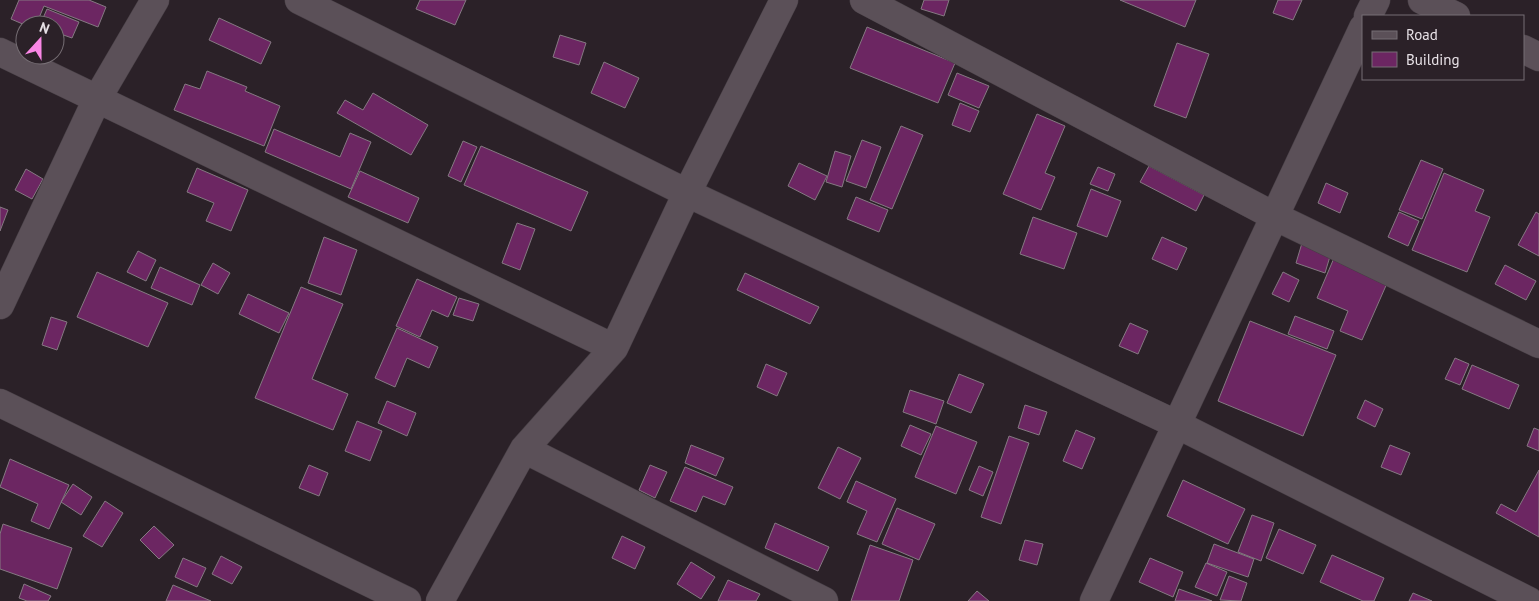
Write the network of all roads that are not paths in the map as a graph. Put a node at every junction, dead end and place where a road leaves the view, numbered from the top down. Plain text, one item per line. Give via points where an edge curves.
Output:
1 (155, 0) edge
2 (299, 0) edge
3 (784, 0) edge
4 (864, 0) edge
5 (1376, 0) edge
6 (1422, 0) edge
7 (1368, 15) edge
8 (1454, 15) edge
9 (1362, 30) edge
10 (1524, 49) edge
11 (0, 52) edge
12 (1539, 56) edge
13 (97, 99) junction
14 (687, 193) junction
15 (1274, 216) junction
16 (0, 305) edge
17 (1539, 344) edge
18 (614, 348) junction
19 (0, 403) edge
20 (1176, 424) junction
21 (524, 449) junction
22 (407, 601) edge
23 (440, 601) edge
24 (824, 601) edge
25 (1094, 601) edge
26 (1529, 601) edge

1 - 13 street
2 - 14 street
3 - 14 street
4 - 15 street
5 - 7 street
6 - 8 street
9 - 15 street
10 - 12 street
11 - 13 street
13 - 16 street
13 - 18 street
14 - 18 street
14 - 20 street
15 - 17 street
15 - 20 street
18 - 21 street
19 - 22 street
20 - 25 street
20 - 26 street
21 - 23 street
21 - 24 street

